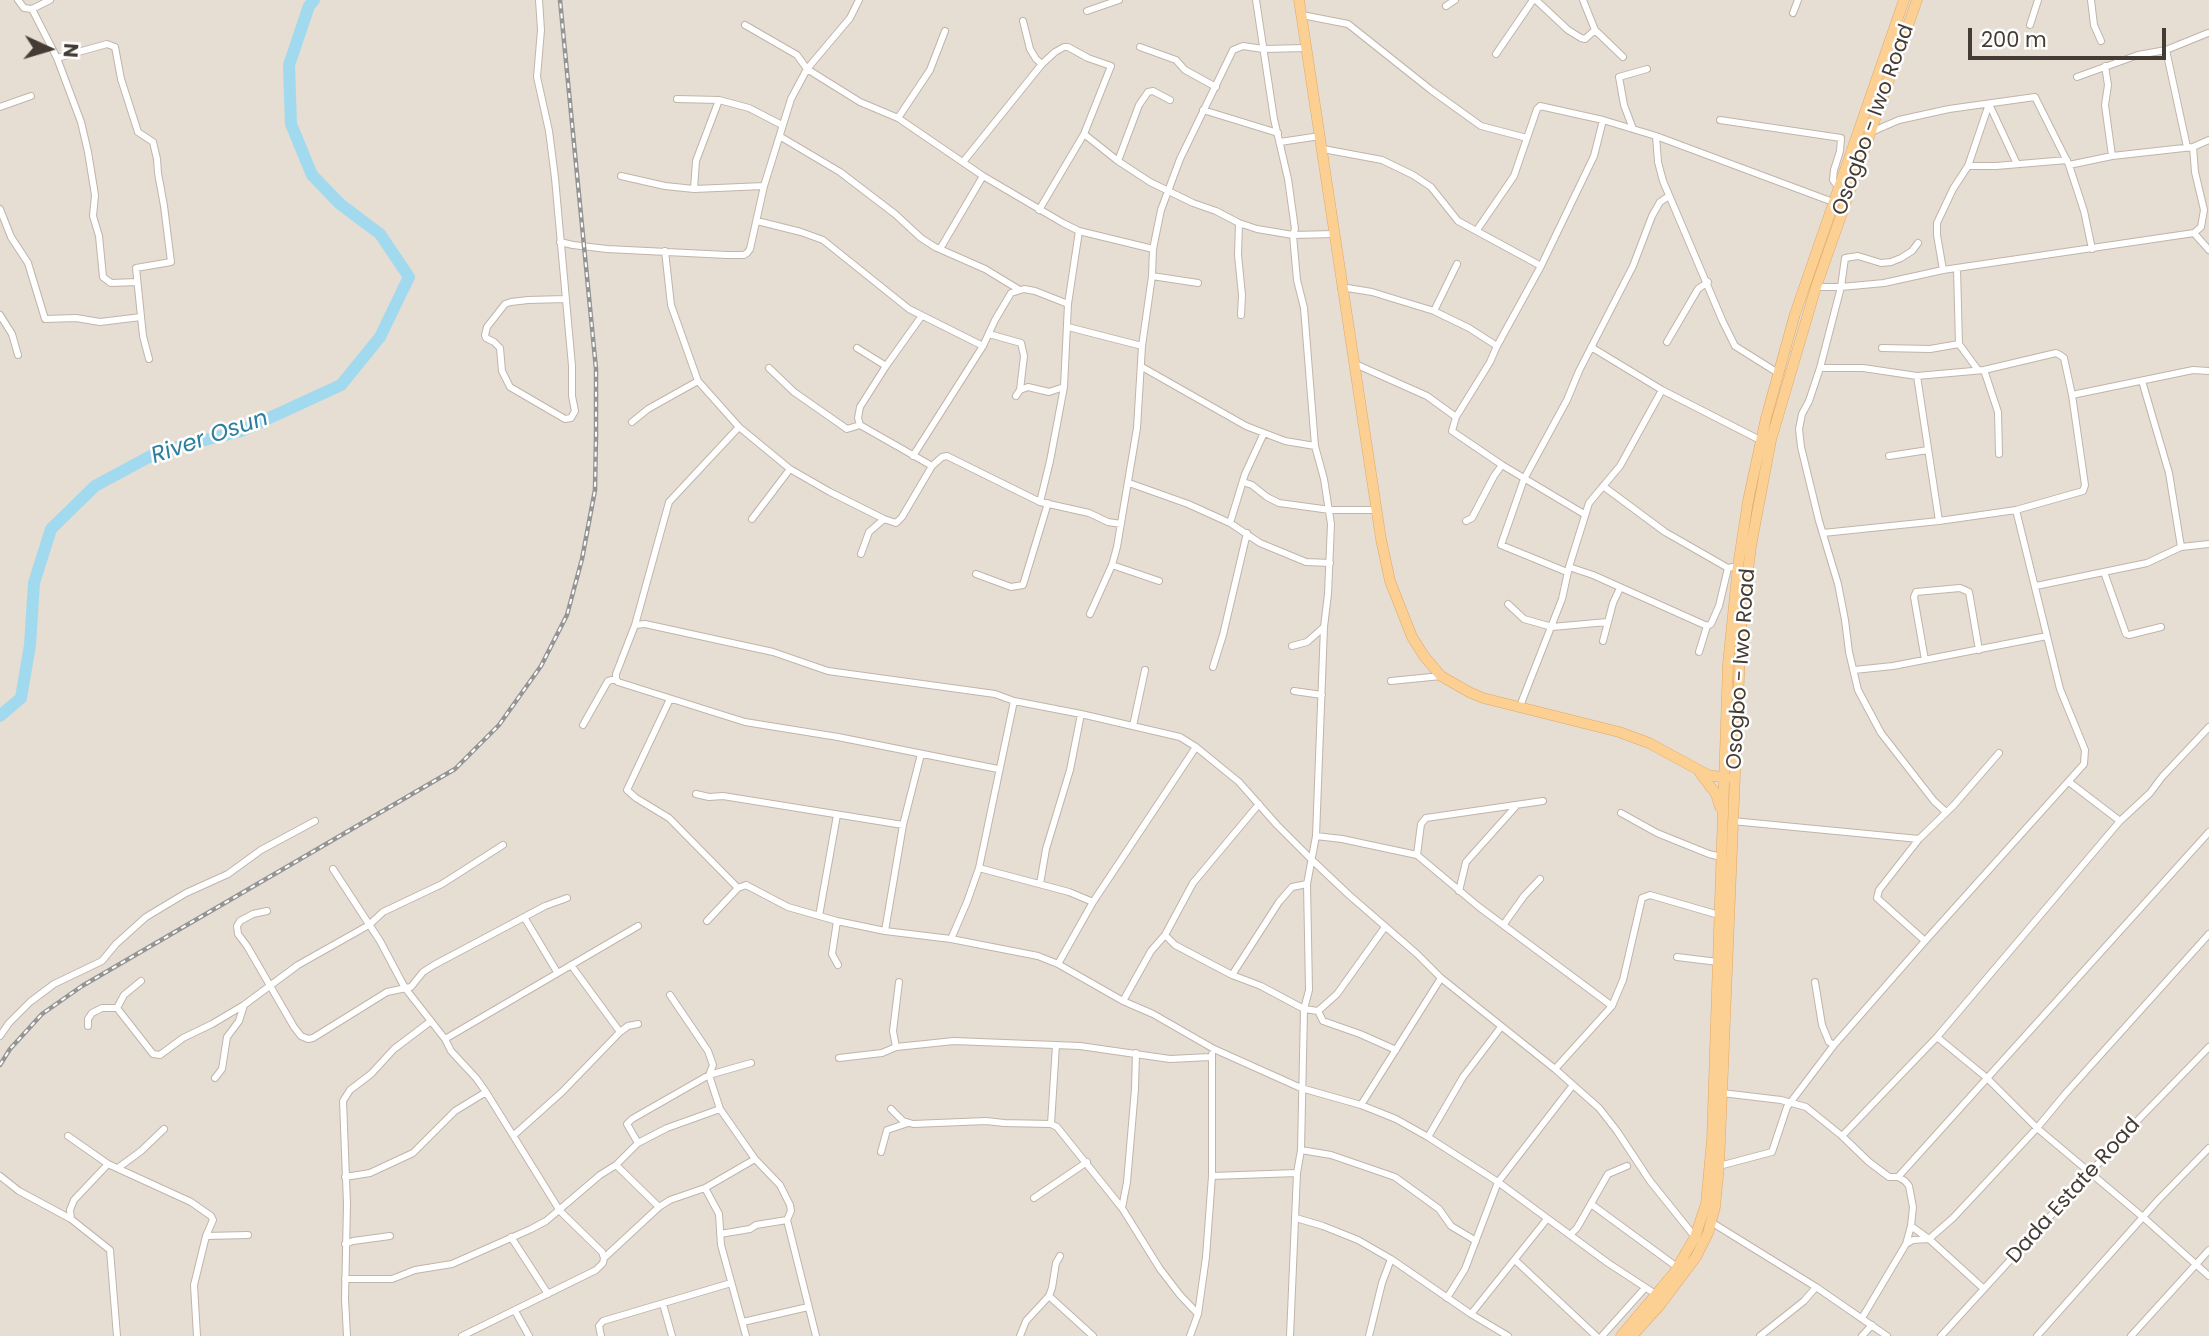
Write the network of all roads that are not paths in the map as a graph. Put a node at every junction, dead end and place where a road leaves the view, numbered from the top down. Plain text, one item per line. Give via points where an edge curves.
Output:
1 (18, 0) edge
2 (50, 0) edge
3 (539, 0) edge
4 (859, 0) edge
5 (1119, 0) edge
6 (1256, 0) edge
7 (1299, 0) edge
8 (1455, 0) edge
9 (1534, 0) edge
10 (1583, 0) edge
11 (1798, 0) edge
12 (1904, 0) edge
13 (1917, 0) edge
14 (2038, 0) edge
15 (2091, 0) edge
16 (1446, 6) dead end
17 (32, 9) junction
18 (1087, 11) dead end
19 (1793, 13) dead end
20 (1301, 16) junction
21 (1023, 21) dead end
22 (745, 25) dead end
23 (2030, 25) dead end
24 (1595, 30) junction
25 (945, 31) dead end
26 (2208, 33) edge
27 (2101, 41) dead end
28 (1140, 47) dead end
29 (1306, 48) junction
30 (1263, 49) junction
31 (2166, 50) junction
32 (1496, 54) dead end
33 (1623, 57) dead end
34 (57, 58) junction
35 (1042, 64) junction
36 (2105, 66) junction
37 (807, 69) junction
38 (1647, 69) dead end
39 (2077, 77) dead end
40 (1216, 87) junction
41 (31, 96) dead end
42 (677, 99) dead end
43 (719, 100) junction
44 (1170, 100) dead end
45 (1989, 104) junction
46 (0, 107) edge
47 (1203, 110) junction
48 (898, 118) junction
49 (1603, 120) junction
50 (1720, 120) dead end
51 (782, 125) junction
52 (1633, 130) junction
53 (1278, 133) junction
54 (1869, 133) junction
55 (1084, 134) junction
56 (781, 136) junction
57 (1320, 136) junction
58 (1656, 136) junction
59 (1527, 138) junction
60 (2209, 140) edge
61 (1280, 142) junction
62 (2190, 147) junction
63 (1323, 149) junction
64 (2112, 156) junction
65 (1118, 161) junction
66 (963, 162) junction
67 (2068, 163) junction
68 (2017, 164) junction
69 (1968, 166) junction
70 (621, 176) dead end
71 (983, 176) junction
72 (764, 186) junction
73 (1838, 187) junction
74 (694, 189) junction
75 (1168, 191) junction
76 (1669, 196) junction
77 (1833, 202) junction
78 (0, 209) edge
79 (1040, 210) junction
80 (757, 221) junction
81 (1239, 223) junction
82 (1477, 230) junction
83 (1079, 231) junction
84 (2194, 233) junction
85 (1334, 234) junction
86 (1293, 235) junction
87 (560, 242) junction
88 (1917, 243) dead end
89 (940, 249) junction
90 (1153, 249) junction
91 (2092, 249) junction
92 (2209, 250) edge
93 (665, 251) junction
94 (1457, 264) dead end
95 (1541, 266) junction
96 (1957, 268) junction
97 (1943, 270) junction
98 (1152, 276) junction
99 (137, 282) junction
100 (1707, 282) junction
101 (1198, 283) dead end
102 (1816, 286) junction
103 (1341, 287) junction
104 (1841, 287) junction
105 (1018, 289) junction
106 (565, 299) junction
107 (1068, 304) junction
108 (1434, 311) junction
109 (0, 315) edge
110 (1241, 315) dead end
111 (141, 317) junction
112 (921, 317) junction
113 (1068, 327) junction
114 (989, 334) junction
115 (1667, 342) dead end
116 (1959, 344) junction
117 (983, 346) junction
118 (1142, 346) junction
119 (1497, 346) junction
120 (1591, 347) junction
121 (857, 348) dead end
122 (1882, 348) dead end
123 (18, 355) dead end
124 (149, 359) dead end
125 (1353, 363) junction
126 (886, 366) junction
127 (1142, 367) junction
128 (769, 368) dead end
129 (1820, 369) junction
130 (1981, 370) junction
131 (2209, 372) edge
132 (1778, 373) junction
133 (1917, 376) junction
134 (698, 381) junction
135 (2142, 381) junction
136 (1064, 387) junction
137 (1662, 390) junction
138 (2072, 395) junction
139 (1456, 417) junction
140 (1771, 419) junction
141 (632, 422) dead end
142 (860, 425) junction
143 (739, 427) junction
144 (1264, 433) junction
145 (1760, 440) junction
146 (1315, 446) junction
147 (1928, 450) junction
148 (1999, 454) dead end
149 (913, 456) junction
150 (1889, 456) dead end
151 (932, 466) junction
152 (1502, 466) junction
153 (790, 469) junction
154 (1524, 478) junction
155 (1243, 481) junction
156 (1129, 483) junction
157 (1603, 486) junction
158 (1044, 502) junction
159 (1329, 510) junction
160 (1376, 510) junction
161 (2017, 510) junction
162 (1584, 514) junction
163 (752, 519) dead end
164 (884, 519) junction
165 (1466, 521) dead end
166 (1939, 521) junction
167 (1230, 523) junction
168 (1121, 524) junction
169 (1247, 533) junction
170 (1823, 533) junction
171 (2209, 544) edge
172 (2181, 547) junction
173 (860, 554) dead end
174 (1330, 563) junction
175 (1112, 565) junction
176 (1733, 567) junction
177 (1568, 569) junction
178 (2104, 572) junction
179 (976, 574) dead end
180 (1159, 581) dead end
181 (2036, 586) junction
182 (1620, 588) junction
183 (1508, 604) dead end
184 (1090, 614) dead end
185 (1607, 622) junction
186 (635, 625) junction
187 (1707, 626) junction
188 (1324, 627) junction
189 (1552, 627) junction
190 (2161, 627) dead end
191 (2047, 636) junction
192 (1602, 641) dead end
193 (1292, 646) dead end
194 (1979, 650) junction
195 (1699, 652) dead end
196 (1925, 660) junction
197 (1213, 667) dead end
198 (1145, 670) dead end
199 (1854, 670) junction
200 (1441, 676) junction
201 (616, 679) junction
202 (1391, 681) dead end
203 (1294, 691) dead end
204 (1322, 695) junction
205 (670, 699) junction
206 (1014, 701) junction
207 (1520, 706) junction
208 (1081, 714) junction
209 (583, 725) dead end
210 (1133, 726) junction
211 (2209, 727) edge
212 (1196, 747) junction
213 (1999, 753) dead end
214 (921, 754) junction
215 (998, 769) junction
216 (1697, 770) junction
217 (1729, 778) junction
218 (2069, 782) junction
219 (696, 793) dead end
220 (1543, 801) dead end
221 (1259, 804) junction
222 (1519, 804) junction
223 (1946, 812) junction
224 (1621, 813) dead end
225 (837, 815) junction
226 (1727, 819) junction
227 (315, 821) dead end
228 (2120, 821) junction
229 (903, 825) junction
230 (2209, 832) edge
231 (1316, 836) junction
232 (1919, 839) junction
233 (503, 845) dead end
234 (1416, 855) junction
235 (1721, 857) junction
236 (1312, 860) junction
237 (979, 868) junction
238 (333, 869) dead end
239 (1540, 879) dead end
240 (1040, 884) junction
241 (1307, 884) junction
242 (738, 888) junction
243 (1459, 891) junction
244 (567, 898) dead end
245 (1093, 902) junction
246 (267, 911) dead end
247 (1719, 915) junction
248 (819, 916) junction
249 (524, 917) junction
250 (707, 921) dead end
251 (837, 921) junction
252 (1504, 924) junction
253 (369, 925) junction
254 (638, 926) dead end
255 (1385, 927) junction
256 (885, 931) junction
257 (2209, 934) edge
258 (1165, 935) junction
259 (951, 939) junction
260 (1925, 941) junction
261 (1677, 957) dead end
262 (1718, 962) junction
263 (1058, 964) junction
264 (571, 965) junction
265 (838, 965) dead end
266 (557, 972) junction
267 (1232, 975) junction
268 (1440, 978) junction
269 (141, 981) dead end
270 (899, 982) dead end
271 (1815, 982) dead end
272 (271, 987) junction
273 (405, 988) junction
274 (670, 995) dead end
275 (1123, 1001) junction
276 (244, 1005) junction
277 (1612, 1006) junction
278 (117, 1007) junction
279 (1304, 1009) junction
280 (1318, 1011) junction
281 (431, 1021) junction
282 (638, 1024) dead end
283 (88, 1026) dead end
284 (1501, 1027) junction
285 (620, 1032) junction
286 (0, 1037) edge
287 (1937, 1037) junction
288 (445, 1039) junction
289 (1056, 1045) junction
290 (1834, 1045) junction
291 (2209, 1046) edge
292 (896, 1047) junction
293 (1214, 1049) junction
294 (1396, 1050) junction
295 (1136, 1053) junction
296 (1210, 1057) junction
297 (839, 1058) dead end
298 (751, 1063) dead end
299 (1555, 1069) junction
300 (709, 1075) junction
301 (1987, 1077) junction
302 (215, 1078) dead end
303 (1573, 1085) junction
304 (1301, 1088) junction
305 (486, 1092) junction
306 (1722, 1093) junction
307 (1790, 1102) junction
308 (1361, 1105) junction
309 (720, 1109) junction
310 (891, 1109) dead end
311 (908, 1123) junction
312 (1051, 1124) junction
313 (2037, 1128) junction
314 (164, 1129) dead end
315 (514, 1135) junction
316 (68, 1136) dead end
317 (1842, 1136) junction
318 (1428, 1137) junction
319 (638, 1143) junction
320 (2209, 1148) edge
321 (1301, 1150) junction
322 (881, 1152) dead end
323 (755, 1159) junction
324 (1087, 1162) junction
325 (108, 1164) junction
326 (616, 1165) junction
327 (1719, 1166) junction
328 (1627, 1167) dead end
329 (118, 1168) junction
330 (1297, 1172) junction
331 (2091, 1174) junction
332 (0, 1176) edge
333 (1212, 1176) junction
334 (345, 1177) junction
335 (1898, 1177) junction
336 (1498, 1182) junction
337 (705, 1188) junction
338 (1034, 1198) dead end
339 (1591, 1204) junction
340 (659, 1207) junction
341 (1122, 1209) junction
342 (560, 1210) junction
343 (1296, 1218) junction
344 (2144, 1218) junction
345 (71, 1219) junction
346 (1547, 1219) junction
347 (787, 1220) junction
348 (1712, 1222) junction
349 (1911, 1226) junction
350 (720, 1234) junction
351 (248, 1235) dead end
352 (1570, 1235) junction
353 (206, 1236) junction
354 (390, 1237) dead end
355 (511, 1237) junction
356 (1695, 1237) junction
357 (1928, 1239) junction
358 (1476, 1241) junction
359 (345, 1244) junction
360 (1906, 1244) junction
361 (2209, 1250) edge
362 (1060, 1256) dead end
363 (604, 1258) junction
364 (1391, 1259) junction
365 (1515, 1260) junction
366 (2195, 1265) junction
367 (1677, 1267) junction
368 (2209, 1276) edge
369 (345, 1279) junction
370 (731, 1283) junction
371 (1816, 1287) junction
372 (1645, 1288) junction
373 (1984, 1289) junction
374 (548, 1294) junction
375 (1657, 1295) junction
376 (1049, 1296) junction
377 (1447, 1298) junction
378 (663, 1304) junction
379 (808, 1307) junction
380 (515, 1311) junction
381 (1198, 1314) junction
382 (1471, 1314) junction
383 (1862, 1318) junction
384 (743, 1322) junction
385 (1872, 1325) junction
386 (117, 1336) edge
387 (197, 1336) edge
388 (348, 1336) edge
389 (461, 1336) edge
390 (529, 1336) edge
391 (601, 1336) edge
392 (672, 1336) edge
393 (746, 1336) edge
394 (816, 1336) edge
395 (1020, 1336) edge
396 (1093, 1336) edge
397 (1190, 1336) edge
398 (1290, 1336) edge
399 (1369, 1336) edge
400 (1508, 1336) edge
401 (1596, 1336) edge
402 (1602, 1336) edge
403 (1621, 1336) edge
404 (1632, 1336) edge
405 (1760, 1336) edge
406 (1862, 1336) edge
407 (1887, 1336) edge
408 (1941, 1336) edge
409 (2036, 1336) edge
410 (2131, 1336) edge

1 - 17 street
2 - 17 street
3 - 87 street via 537,77 549,131
4 - 37 street via 850,18
5 - 18 street
6 - 30 street
7 - 20 main road
8 - 16 street
9 - 24 street via 1581,38
9 - 32 street
10 - 24 street
11 - 19 street
12 - 73 main road, Osogbo - Iwo Road
13 - 54 main road, Osogbo - Iwo Road
14 - 23 street
15 - 27 street
17 - 34 street
20 - 29 main road
20 - 59 street via 1348,24 1481,126
21 - 35 street via 1030,48
22 - 37 street via 797,55
24 - 33 street
25 - 48 street via 930,70
26 - 31 street
28 - 40 street via 1176,60
29 - 30 street
29 - 57 main road
30 - 40 street via 1243,46 1233,50
30 - 53 street
31 - 36 street
31 - 62 street
34 - 99 street via 88,152 103,277 111,283
34 - 99 street via 107,44 115,47 138,132 153,142 171,262 136,268
35 - 55 street via 1064,47 1111,66
35 - 66 street
36 - 39 street
36 - 64 street
37 - 48 street via 860,102
37 - 51 street
38 - 52 street via 1619,77
40 - 47 street
41 - 46 street
42 - 43 street
43 - 51 street via 749,108
43 - 74 street via 696,161
44 - 65 street via 1148,92
45 - 54 street via 1899,120
45 - 67 street via 2035,97
45 - 68 street
45 - 69 street
47 - 53 street
47 - 75 street
48 - 66 street
49 - 52 street
49 - 59 street via 1540,106
49 - 95 street via 1594,156
50 - 73 street via 1841,138 1833,180
51 - 56 street
52 - 58 street
53 - 61 street
54 - 102 main road, Osogbo - Iwo Road
55 - 65 street
55 - 79 street
56 - 72 street
56 - 89 street via 840,172
57 - 61 street
57 - 63 main road
58 - 76 street via 1658,162
58 - 77 street
59 - 82 street via 1514,176
60 - 62 street
61 - 86 street
62 - 64 street
62 - 84 street via 2204,210 2201,227
63 - 82 street via 1382,160 1413,175 1431,187 1458,221
63 - 85 main road
64 - 67 street
65 - 75 street
66 - 71 street
67 - 68 street
67 - 91 street
68 - 69 street
69 - 97 street via 1937,222
70 - 74 street
71 - 79 street
71 - 89 street
72 - 74 street
72 - 80 street
73 - 77 main road, Osogbo - Iwo Road
75 - 81 street
75 - 90 street
76 - 100 street
76 - 120 street via 1652,216 1633,266
77 - 132 main road, Osogbo - Iwo Road
78 - 111 street via 28,263 45,319 100,322
79 - 83 street
80 - 93 street via 744,255
80 - 112 street via 823,240
81 - 86 street
81 - 110 street
82 - 95 street
83 - 90 street
83 - 107 street
84 - 91 street
84 - 92 street
85 - 86 street
85 - 103 main road
86 - 146 street
87 - 93 street
87 - 106 street
88 - 104 street via 1912,251 1891,262 1848,257
89 - 105 street
90 - 98 street
91 - 96 street
93 - 134 street via 671,305
94 - 108 street
95 - 119 street
96 - 97 street
96 - 116 street
97 - 104 street
98 - 101 street
98 - 118 street
99 - 111 street
100 - 115 street
100 - 132 street via 1735,346
102 - 104 street
102 - 140 main road, Osogbo - Iwo Road
103 - 108 street
103 - 125 main road
104 - 129 street
105 - 107 street
105 - 114 street via 1011,293
106 - 106 street via 575,411 565,419 510,387 502,371 500,348 485,335 505,304
107 - 113 street
108 - 119 street
109 - 123 street
111 - 124 street
112 - 117 street
112 - 126 street
113 - 118 street
113 - 136 street
114 - 117 street
114 - 136 street via 1021,343 1024,356 1018,393 1032,387 1049,392
116 - 122 street via 1919,350
116 - 130 street
117 - 149 street
118 - 127 street
119 - 139 street
120 - 137 street
120 - 154 street
121 - 126 street
125 - 139 street via 1427,396
125 - 160 main road
126 - 142 street via 858,412
127 - 144 street
127 - 156 street
128 - 142 street via 794,392 847,429
129 - 133 street via 1863,368
129 - 170 street via 1799,429
130 - 133 street
130 - 138 street via 2056,353 2064,358
130 - 148 street via 1998,412
131 - 135 street via 2193,370
132 - 140 main road, Osogbo - Iwo Road
133 - 147 street
134 - 141 street
134 - 143 street
135 - 138 street
135 - 172 street via 2169,473
136 - 158 street
137 - 145 street
137 - 157 street via 1620,466
138 - 161 street via 2085,488
139 - 152 street via 1453,433
140 - 145 main road, Osogbo - Iwo Road
140 - 217 main road, Osogbo - Iwo Road via 1748,567
142 - 149 street
143 - 153 street
143 - 186 street via 669,502
144 - 146 street
144 - 155 street
145 - 176 main road, Osogbo - Iwo Road
146 - 159 street
147 - 150 street
147 - 166 street
149 - 151 street
151 - 158 street via 942,457 951,457
151 - 164 street via 899,521
152 - 154 street
152 - 165 street
153 - 163 street
153 - 164 street
154 - 162 street
154 - 177 street via 1501,545
155 - 159 street via 1279,503
155 - 167 street
156 - 167 street
156 - 168 street
157 - 162 street
157 - 176 street via 1665,532
158 - 168 street
158 - 179 street via 1023,584 1011,587
159 - 160 street
159 - 174 street
160 - 200 main road via 1401,612 1412,637
161 - 166 street
161 - 181 street
162 - 177 street
164 - 173 street via 869,532
166 - 170 street
167 - 169 street
168 - 175 street
169 - 174 street via 1306,562
169 - 197 street
170 - 199 street
171 - 172 street
172 - 178 street via 2147,563
174 - 188 street
175 - 180 street
175 - 184 street
176 - 187 street
176 - 217 main road, Osogbo - Iwo Road
177 - 182 street
177 - 189 street
178 - 181 street
178 - 190 street via 2126,634
181 - 191 street
182 - 185 street
182 - 187 street
183 - 189 street via 1524,620
185 - 189 street
185 - 192 street
186 - 201 street
186 - 206 street via 773,652 828,671 995,694
187 - 195 street
188 - 193 street via 1307,642
188 - 204 street
189 - 207 street
191 - 194 street
191 - 218 street via 2060,688 2085,750 2084,764
194 - 196 street
194 - 196 street via 1969,592 1960,588 1916,592
196 - 199 street
198 - 210 street
199 - 223 street via 1858,690 1881,733
200 - 202 street
200 - 207 main road via 1483,698
201 - 205 street
201 - 209 street via 608,681
203 - 204 street
204 - 231 street
205 - 214 street via 745,722
205 - 242 street via 627,790 669,818
206 - 208 street
206 - 215 street
207 - 216 main road via 1649,743
208 - 210 street
208 - 240 street
210 - 212 street via 1180,737
211 - 228 street
212 - 221 street
212 - 245 street
213 - 223 street
214 - 215 street
214 - 229 street
215 - 237 street
216 - 217 main road
216 - 226 main road via 1716,794
217 - 226 main road, Osogbo - Iwo Road
218 - 228 street
218 - 260 street
219 - 225 street
220 - 222 street
221 - 236 street
221 - 258 street via 1193,883
222 - 234 street via 1426,818
222 - 243 street via 1466,862
223 - 232 street
224 - 235 street via 1657,833
225 - 229 street
225 - 248 street
226 - 232 street
226 - 235 main road, Osogbo - Iwo Road
226 - 306 main road, Osogbo - Iwo Road
227 - 286 street via 146,917 102,961 54,984 30,1002
228 - 287 street
229 - 256 street
230 - 301 street
231 - 234 street
231 - 236 street
232 - 260 street via 1877,898
233 - 253 street via 442,884 383,912
234 - 243 street
235 - 247 main road, Osogbo - Iwo Road
236 - 241 street
236 - 255 street
237 - 240 street
237 - 259 street
238 - 253 street
239 - 252 street
240 - 245 street
241 - 267 street via 1293,887 1279,902
241 - 279 street via 1310,967
242 - 248 street via 746,885 788,907
242 - 250 street
243 - 252 street
244 - 249 street
245 - 263 street
246 - 272 street via 246,917 237,926
247 - 262 main road, Osogbo - Iwo Road
247 - 277 street via 1650,895 1642,898
248 - 251 street
249 - 266 street
249 - 273 street via 434,965
251 - 256 street
251 - 265 street via 832,954
252 - 277 street
253 - 272 street via 298,965
253 - 273 street
254 - 264 street
255 - 268 street
255 - 280 street via 1337,994
256 - 259 street
257 - 313 street
258 - 267 street
258 - 275 street
259 - 263 street
260 - 290 street
261 - 262 street
262 - 356 main road, Osogbo - Iwo Road via 1710,1160 1706,1205
263 - 275 street
264 - 266 street
264 - 285 street
266 - 288 street
267 - 279 street
268 - 284 street
268 - 294 street
269 - 278 street
270 - 292 street via 893,1031
271 - 290 street via 1822,1025
272 - 273 street via 294,1027 308,1039 387,992
272 - 276 street
273 - 281 street
274 - 300 street via 708,1051 713,1065
275 - 293 street
276 - 278 street via 160,1055
276 - 302 street via 227,1037 222,1069
277 - 299 street
278 - 283 street via 92,1013
279 - 280 street
279 - 304 street
280 - 294 street via 1323,1021
281 - 288 street
281 - 334 street via 394,1049 343,1101
282 - 285 street
284 - 299 street
284 - 318 street via 1463,1077
285 - 315 street
287 - 301 street
287 - 317 street
288 - 305 street
289 - 292 street via 954,1041
289 - 295 street
289 - 312 street
290 - 307 street
291 - 331 street, Dada Estate Road
292 - 297 street
293 - 296 street
293 - 304 street
294 - 308 street
295 - 296 street via 1170,1059
295 - 341 street
296 - 333 street
298 - 300 street
299 - 303 street
300 - 309 street
300 - 319 street via 632,1119 629,1130
301 - 313 street
301 - 335 street
303 - 336 street
303 - 356 street via 1599,1108
304 - 308 street
304 - 321 street
305 - 315 street
305 - 334 street via 455,1111 413,1153 370,1173
306 - 307 street
306 - 327 main road, Osogbo - Iwo Road
307 - 317 street via 1806,1107
307 - 327 street via 1773,1152
308 - 318 street
309 - 319 street
309 - 323 street
310 - 311 street
311 - 312 street
311 - 322 street via 887,1130
312 - 324 street
313 - 331 street
313 - 357 street
314 - 329 street
315 - 342 street
316 - 325 street
317 - 335 street via 1889,1177
318 - 336 street
319 - 326 street
320 - 344 street
321 - 330 street
321 - 358 street via 1395,1177 1439,1209 1451,1226
323 - 337 street
323 - 347 street via 780,1185 791,1211
324 - 338 street
324 - 341 street
325 - 329 street
325 - 345 street via 74,1200
326 - 340 street
326 - 342 street
327 - 348 main road, Osogbo - Iwo Road
328 - 339 street via 1608,1174
329 - 353 street via 208,1212 213,1220
330 - 333 street
330 - 343 street
331 - 344 street
331 - 373 street, Dada Estate Road
332 - 345 street
333 - 381 street
334 - 359 street
335 - 349 street via 1912,1194
336 - 346 street
336 - 358 street
337 - 340 street
337 - 350 street via 719,1214
339 - 352 street
339 - 367 street
340 - 363 street
341 - 381 street via 1160,1269
342 - 355 street via 546,1222
342 - 363 street
343 - 364 street via 1358,1240
343 - 398 street
344 - 366 street
344 - 409 street
345 - 386 street via 110,1250
346 - 352 street
346 - 365 street
347 - 350 street
347 - 379 street
348 - 371 street
348 - 404 main road, Osogbo - Iwo Road via 1681,1279
349 - 357 street
349 - 360 street
350 - 370 street
351 - 353 street
352 - 372 street
353 - 387 street via 194,1285
354 - 359 street
355 - 369 street via 452,1264 392,1279
355 - 374 street
356 - 367 main road, Osogbo - Iwo Road
357 - 360 street
357 - 373 street
358 - 377 street
359 - 369 street
360 - 383 street
361 - 366 street
362 - 376 street
363 - 374 street via 596,1270
364 - 377 street
364 - 399 street
365 - 382 street
365 - 401 street
366 - 368 street
366 - 410 street
367 - 375 main road, Osogbo - Iwo Road
369 - 388 street
370 - 378 street
370 - 384 street
371 - 383 street
371 - 405 street
372 - 375 street
372 - 402 street
373 - 408 street, Dada Estate Road
374 - 380 street
375 - 403 main road, Osogbo - Iwo Road
376 - 395 street via 1026,1321
376 - 396 street
377 - 382 street
378 - 391 street via 603,1321
378 - 392 street
379 - 384 street
379 - 394 street
380 - 389 street
380 - 390 street
381 - 397 street
382 - 400 street
383 - 385 street
384 - 393 street
385 - 406 street
385 - 407 street

